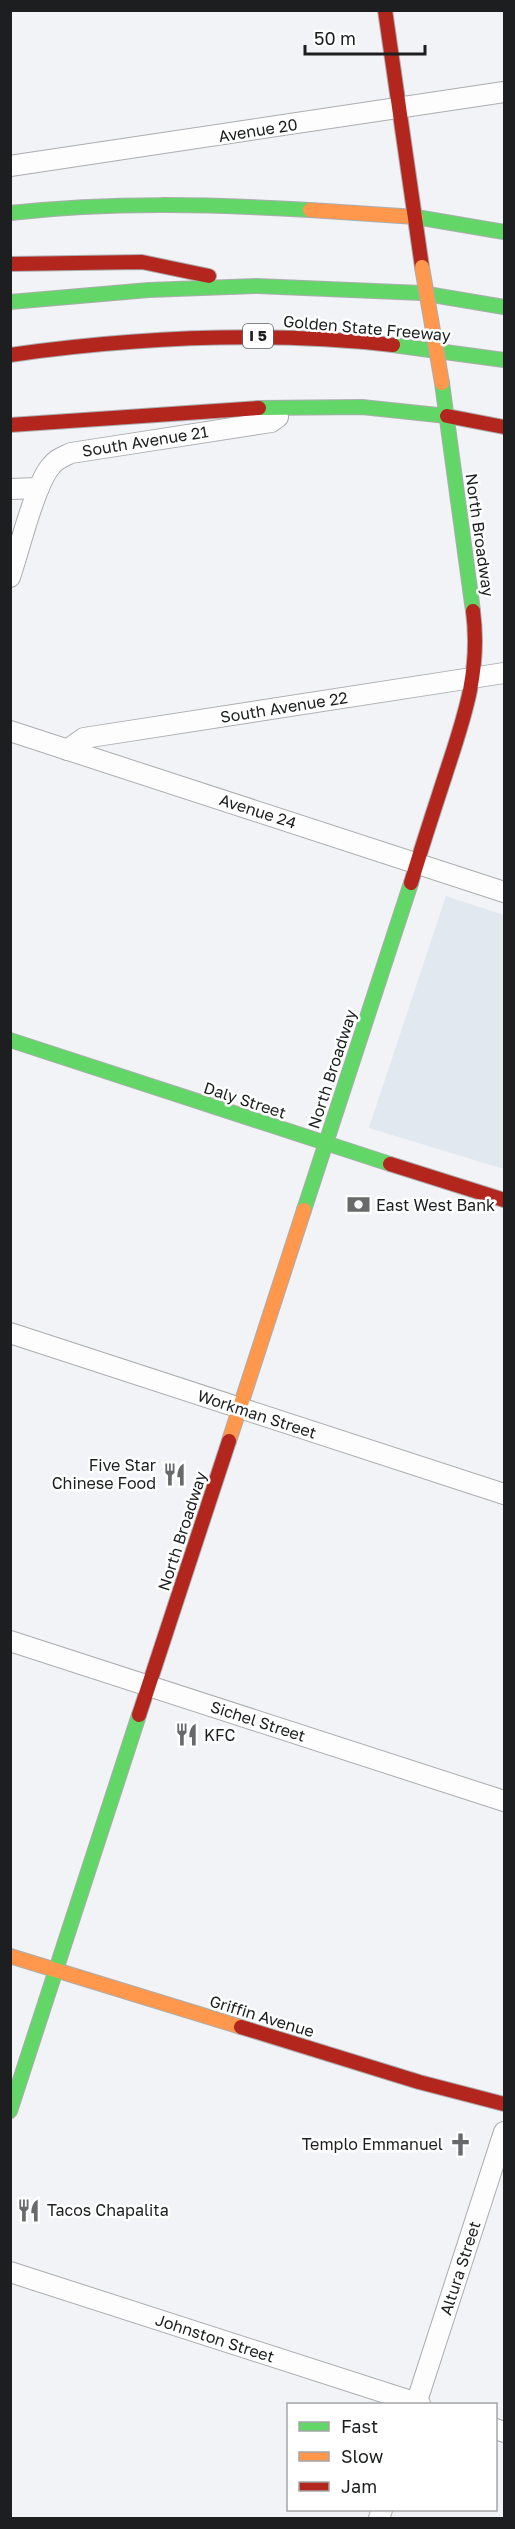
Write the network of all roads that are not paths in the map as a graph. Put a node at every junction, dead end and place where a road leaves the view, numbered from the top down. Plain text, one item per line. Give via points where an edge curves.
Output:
1 (385, 10) edge
2 (504, 92) edge
3 (399, 107) junction
4 (10, 166) edge
5 (10, 213) edge
6 (416, 217) junction
7 (504, 232) edge
8 (10, 264) edge
9 (257, 286) junction
10 (10, 302) edge
11 (504, 307) edge
12 (10, 355) edge
13 (504, 360) edge
14 (293, 408) junction
15 (447, 416) junction
16 (10, 425) edge
17 (504, 427) edge
18 (39, 488) junction
19 (10, 489) edge
20 (10, 577) edge
21 (504, 673) edge
22 (474, 677) junction
23 (10, 731) edge
24 (67, 750) junction
25 (416, 864) junction
26 (504, 892) edge
27 (10, 1040) edge
28 (326, 1143) junction
29 (504, 1200) edge
30 (10, 1333) edge
31 (240, 1408) junction
32 (504, 1494) edge
33 (10, 1641) edge
34 (149, 1686) junction
35 (504, 1801) edge
36 (10, 1956) edge
37 (56, 1971) junction
38 (504, 2104) edge
39 (10, 2111) edge
40 (504, 2132) edge
41 (10, 2272) edge
42 (415, 2403) edge
43 (418, 2403) edge

1 - 3 main road, North Broadway
2 - 3 street, Avenue 20
3 - 4 street, Avenue 20
3 - 6 main road, North Broadway
5 - 6 main road via 91,204 164,203
6 - 7 main road
6 - 15 main road, North Broadway, bridge
8 - 9 main road via 142,262
9 - 10 main road, Golden State Freeway
9 - 11 main road, Golden State Freeway via 421,293
12 - 13 main road, Golden State Freeway / I 5 via 144,339 270,336 363,341
14 - 15 main road via 362,407
14 - 16 main road via 241,408
14 - 18 street, South Avenue 21 via 271,422 70,453 50,467
15 - 17 main road
15 - 22 main road, North Broadway via 477,640
18 - 19 street
18 - 20 street, South Avenue 21
21 - 22 street, South Avenue 22
22 - 24 street, South Avenue 22 via 84,738
22 - 25 main road, North Broadway
23 - 24 street, Avenue 24
24 - 25 street, Avenue 24
25 - 26 street, Avenue 24
25 - 28 main road, North Broadway
27 - 28 main road, Daly Street
28 - 29 main road, Daly Street
28 - 31 main road, North Broadway
30 - 31 street, Workman Street
31 - 32 street, Workman Street
31 - 34 main road, North Broadway
33 - 34 street, Sichel Street
34 - 35 street, Sichel Street
34 - 37 main road, North Broadway
36 - 37 main road, Griffin Avenue
37 - 38 main road, Griffin Avenue via 409,2079
37 - 39 main road, North Broadway
40 - 43 street, Altura Street
41 - 42 street, Johnston Street

